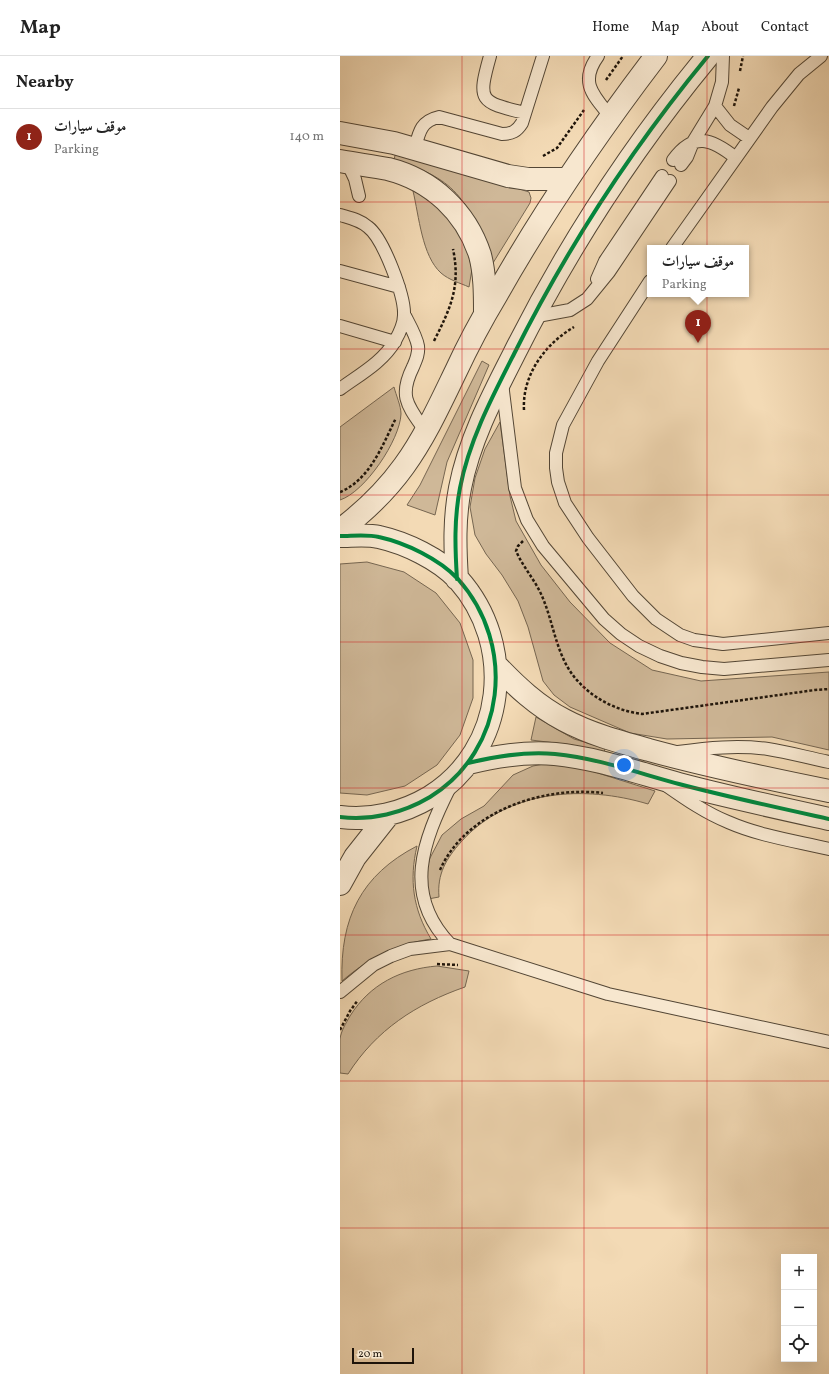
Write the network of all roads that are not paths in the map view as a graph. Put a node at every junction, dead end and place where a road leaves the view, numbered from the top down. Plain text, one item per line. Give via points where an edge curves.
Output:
1 (490, 56) edge
2 (598, 56) edge
3 (656, 56) edge
4 (708, 56) edge
5 (723, 56) edge
6 (821, 56) edge
7 (543, 58) edge
8 (715, 106) junction
9 (525, 114) junction
10 (610, 116) junction
11 (340, 134) edge
12 (749, 138) junction
13 (693, 142) junction
14 (415, 148) junction
15 (736, 158) junction
16 (344, 162) edge
17 (677, 162) dead end
18 (666, 178) dead end
19 (568, 179) junction
20 (359, 196) dead end
21 (340, 215) edge
22 (674, 245) edge
23 (340, 271) edge
24 (647, 286) edge
25 (399, 287) junction
26 (485, 313) junction
27 (404, 314) junction
28 (532, 317) junction
29 (340, 326) edge
30 (395, 342) junction
31 (340, 377) edge
32 (502, 378) junction
33 (352, 380) junction
34 (340, 389) edge
35 (426, 432) junction
36 (340, 530) edge
37 (340, 536) edge
38 (457, 579) junction
39 (829, 634) edge
40 (829, 660) edge
41 (496, 664) junction
42 (663, 754) junction
43 (829, 762) edge
44 (461, 770) junction
45 (655, 778) junction
46 (829, 791) edge
47 (389, 814) junction
48 (340, 817) edge
49 (829, 819) edge
50 (829, 849) edge
51 (340, 884) edge
52 (450, 944) junction
53 (340, 992) edge
54 (829, 1042) edge

1 - 9 lane via 483,82 484,96 493,105
2 - 10 lane via 590,71 590,88
3 - 10 street
4 - 28 street via 674,97 623,168 576,241
5 - 8 lane via 722,82
6 - 12 lane via 800,74
7 - 9 lane
8 - 12 lane via 725,121
8 - 13 lane
9 - 14 lane via 518,129 508,134 496,133 446,118 432,118 423,125
10 - 19 street
11 - 14 street
12 - 15 lane
13 - 15 lane via 716,144
13 - 17 lane via 679,152
14 - 19 street via 508,176
15 - 22 lane
16 - 20 lane via 355,179
16 - 26 street via 389,170 414,178 436,192 456,210 470,232 480,256
18 - 28 lane via 609,272 594,290 570,310
19 - 26 street via 531,234
21 - 25 lane via 362,222 376,235
23 - 25 lane
24 - 39 lane via 598,361 563,425 556,453 556,468 565,503 588,538 633,596 656,619 680,635 694,640 723,644
25 - 27 lane
26 - 35 street
27 - 30 lane via 401,330
27 - 35 lane via 417,341 418,352 405,383 405,399
28 - 32 street
29 - 30 lane
30 - 33 lane via 386,353
31 - 33 lane
32 - 38 street via 478,430 460,488 456,518
32 - 40 lane via 515,488 527,520 534,534 604,619 621,634 660,656 702,667 724,669
33 - 34 lane
35 - 36 street via 383,492
37 - 38 street via 378,536 421,551
38 - 41 street via 476,604 490,633
41 - 42 street via 516,686 564,720 590,732
41 - 44 street via 495,699 485,733
42 - 43 lane via 708,748 747,747
42 - 46 street
44 - 45 street via 496,756 554,754 583,758
44 - 47 street via 438,792 419,804
44 - 52 lane via 432,828 420,875 424,902 429,914
45 - 49 street
45 - 50 lane via 695,806 729,823
47 - 48 street via 375,817
47 - 51 street via 355,857
52 - 53 lane via 410,949 391,956 373,965
52 - 54 lane via 608,994

